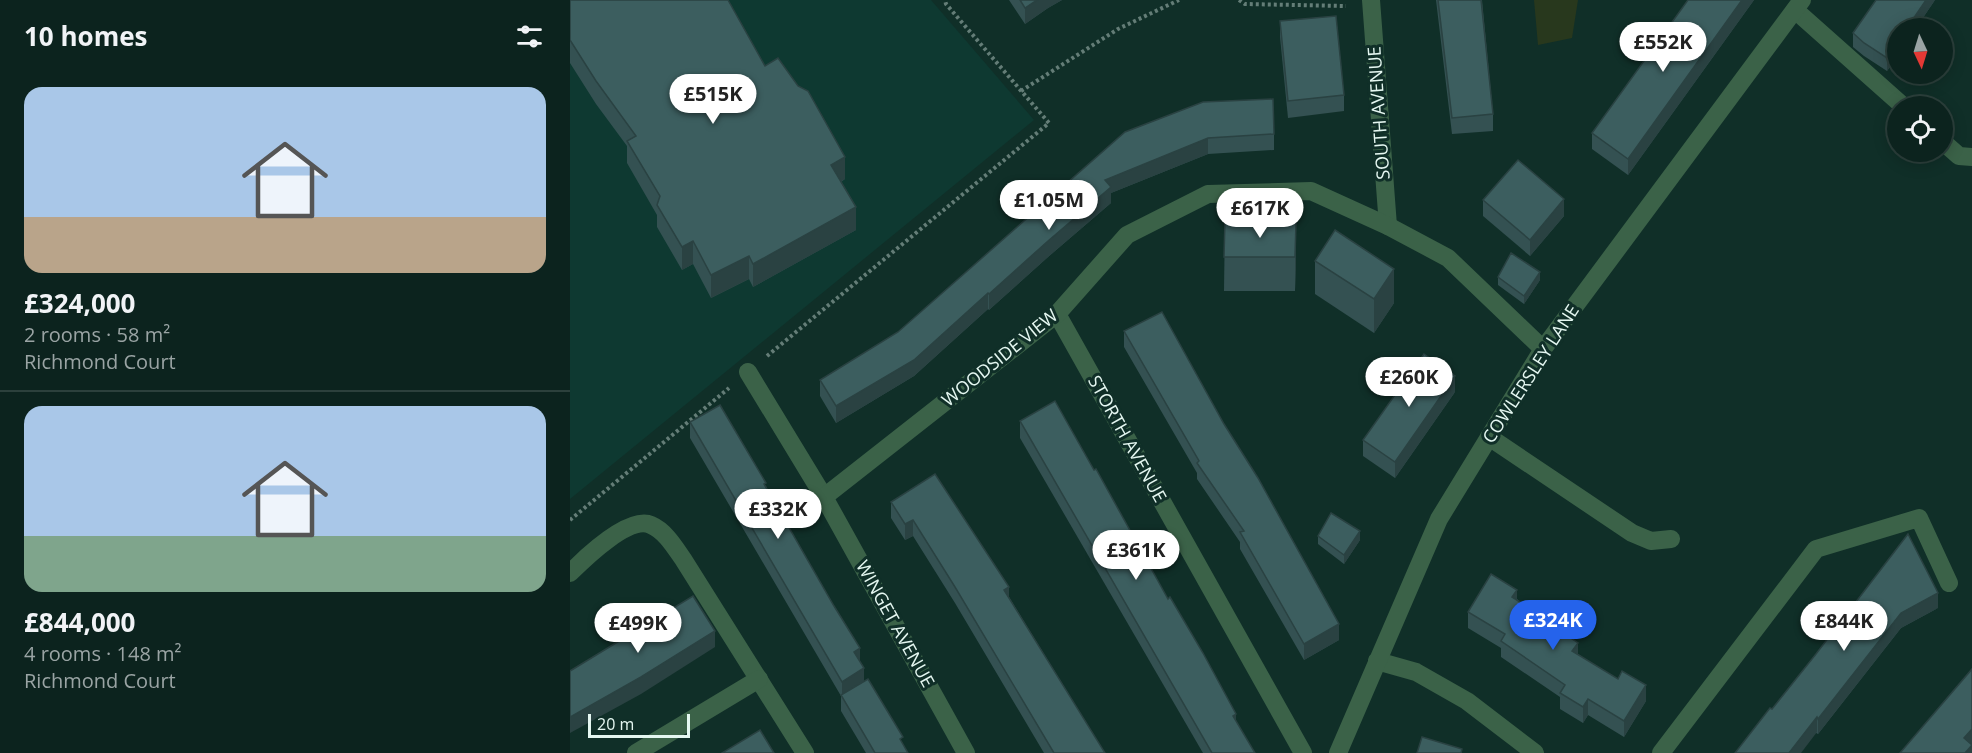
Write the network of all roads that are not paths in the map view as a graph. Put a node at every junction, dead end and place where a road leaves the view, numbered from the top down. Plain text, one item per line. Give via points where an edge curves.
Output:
1 (1371, 3) edge
2 (1799, 5) edge
3 (1893, 96) edge
4 (1953, 151) edge
5 (1972, 157) edge
6 (1388, 226) junction
7 (1057, 314) junction
8 (1543, 349) junction
9 (748, 372) road end
10 (1489, 437) junction
11 (824, 497) junction
12 (1671, 539) dead end
13 (570, 573) edge
14 (1949, 583) dead end
15 (1377, 662) junction
16 (759, 679) junction
17 (636, 753) edge
18 (805, 753) edge
19 (966, 753) edge
20 (1303, 753) edge
21 (1338, 753) edge
22 (1535, 753) edge
23 (1661, 753) edge

1 - 6 street, SOUTH AVENUE
2 - 3 street
2 - 8 street, COWLERSLEY LANE
4 - 5 street via 1959,156
6 - 7 street, WOODSIDE VIEW via 1311,190 1208,194 1127,235
6 - 8 street, WOODSIDE VIEW via 1448,258
7 - 11 street, WOODSIDE VIEW
7 - 20 street, STORTH AVENUE
8 - 10 street, COWLERSLEY LANE
9 - 11 street, WINGET AVENUE
10 - 12 street via 1632,533 1651,541
10 - 15 street, COWLERSLEY LANE via 1439,519
11 - 19 street, WINGET AVENUE
13 - 16 street via 616,534 633,525 649,523 683,558
14 - 23 street via 1919,518 1816,549
15 - 21 street, COWLERSLEY LANE
15 - 22 street via 1416,672 1467,701
16 - 17 street
16 - 18 street

